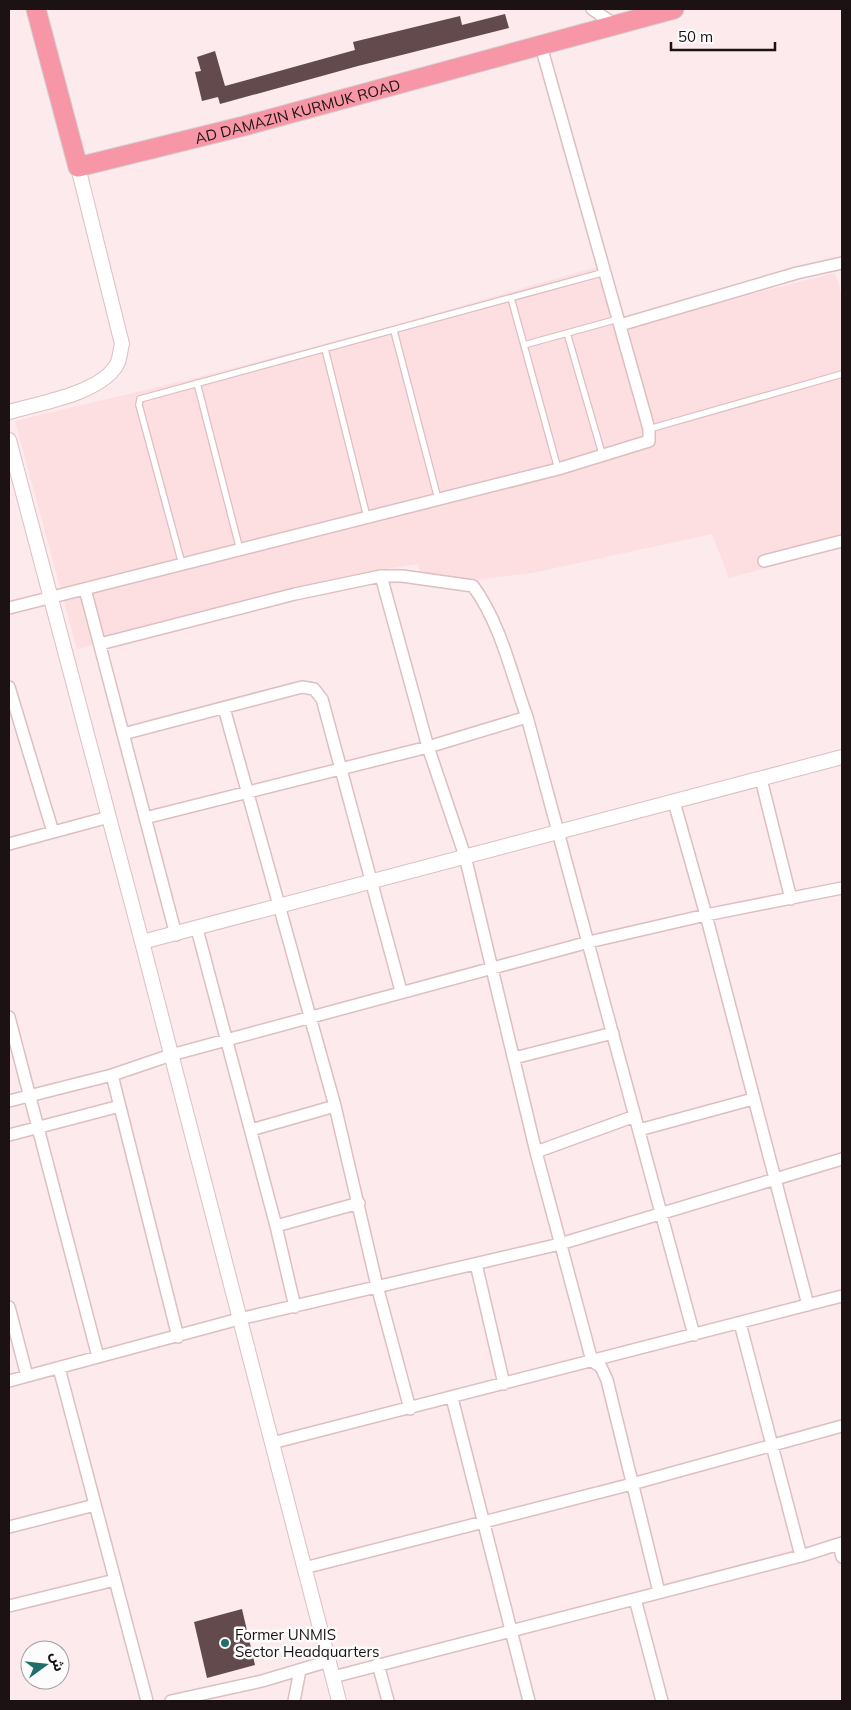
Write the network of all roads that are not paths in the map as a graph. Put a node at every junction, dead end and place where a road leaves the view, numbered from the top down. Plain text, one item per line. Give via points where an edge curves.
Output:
1 (36, 9) edge
2 (592, 9) edge
3 (674, 9) edge
4 (614, 24) junction
5 (541, 46) junction
6 (78, 167) junction
7 (842, 263) edge
8 (605, 272) junction
9 (511, 298) junction
10 (619, 322) junction
11 (394, 331) junction
12 (567, 332) junction
13 (524, 344) junction
14 (325, 349) junction
15 (842, 374) edge
16 (197, 383) junction
17 (9, 412) edge
18 (649, 429) junction
19 (9, 440) edge
20 (603, 456) junction
21 (558, 469) junction
22 (438, 499) junction
23 (367, 517) junction
24 (842, 541) edge
25 (240, 550) junction
26 (764, 561) dead end
27 (182, 564) junction
28 (381, 576) junction
29 (85, 589) junction
30 (50, 597) junction
31 (9, 608) edge
32 (100, 644) junction
33 (9, 687) edge
34 (224, 708) junction
35 (527, 717) junction
36 (123, 734) junction
37 (428, 747) junction
38 (842, 758) edge
39 (341, 769) junction
40 (761, 779) junction
41 (248, 792) junction
42 (674, 802) junction
43 (109, 817) junction
44 (145, 818) junction
45 (53, 832) junction
46 (559, 833) junction
47 (9, 844) edge
48 (465, 856) junction
49 (372, 882) junction
50 (842, 888) edge
51 (791, 899) junction
52 (279, 908) junction
53 (706, 915) junction
54 (197, 929) junction
55 (176, 935) junction
56 (142, 942) junction
57 (588, 942) junction
58 (490, 967) junction
59 (401, 991) junction
60 (9, 1016) edge
61 (310, 1018) junction
62 (613, 1033) junction
63 (227, 1041) junction
64 (171, 1055) junction
65 (514, 1058) junction
66 (112, 1075) junction
67 (30, 1095) junction
68 (753, 1099) junction
69 (9, 1101) edge
70 (120, 1106) junction
71 (335, 1106) junction
72 (635, 1116) junction
73 (39, 1126) junction
74 (251, 1130) junction
75 (639, 1130) junction
76 (9, 1135) edge
77 (536, 1152) junction
78 (842, 1159) edge
79 (774, 1178) junction
80 (359, 1203) junction
81 (662, 1214) junction
82 (276, 1226) junction
83 (560, 1244) junction
84 (476, 1264) junction
85 (378, 1286) junction
86 (842, 1296) edge
87 (808, 1305) junction
88 (9, 1307) edge
89 (295, 1307) junction
90 (239, 1320) junction
91 (740, 1323) junction
92 (694, 1334) junction
93 (178, 1337) junction
94 (98, 1357) junction
95 (592, 1361) junction
96 (59, 1368) junction
97 (27, 1376) junction
98 (9, 1381) edge
99 (504, 1384) junction
100 (452, 1398) junction
101 (410, 1409) junction
102 (842, 1426) edge
103 (272, 1443) junction
104 (773, 1445) junction
105 (632, 1484) junction
106 (95, 1505) junction
107 (484, 1521) junction
108 (9, 1527) edge
109 (841, 1544) edge
110 (801, 1556) junction
111 (842, 1557) edge
112 (304, 1568) junction
113 (115, 1580) junction
114 (658, 1592) junction
115 (635, 1599) junction
116 (9, 1606) edge
117 (511, 1630) junction
118 (329, 1661) junction
119 (378, 1664) junction
120 (300, 1670) junction
121 (333, 1677) junction
122 (223, 1689) junction
123 (147, 1701) edge
124 (171, 1701) edge
125 (226, 1701) edge
126 (294, 1701) edge
127 (339, 1701) edge
128 (388, 1701) edge
129 (529, 1701) edge
130 (662, 1701) edge

1 - 6 highway
2 - 4 street
3 - 4 highway, AD DAMAZIN KURMUK ROAD
4 - 5 highway, AD DAMAZIN KURMUK ROAD
5 - 6 highway, AD DAMAZIN KURMUK ROAD
5 - 8 street
6 - 17 street via 122,344 116,366 100,382 79,392
7 - 10 street
8 - 9 lane
8 - 10 street
9 - 11 lane
9 - 13 lane
10 - 12 lane
10 - 18 street
11 - 14 lane
11 - 22 lane
12 - 13 lane
12 - 20 lane
13 - 21 lane
14 - 16 lane
14 - 23 lane
15 - 18 lane
16 - 25 lane
16 - 27 lane via 146,396 140,399 139,405
18 - 20 street via 650,440 646,444
19 - 30 street
20 - 21 street
21 - 22 street
22 - 23 street
23 - 25 street
24 - 26 street
25 - 27 street
27 - 29 street
28 - 32 street via 295,594
28 - 35 street via 473,586 492,618
28 - 37 street
29 - 30 street
29 - 32 street
30 - 31 street
30 - 43 street
32 - 36 street
33 - 45 street
34 - 36 street
34 - 39 street via 302,687 314,689 322,699
34 - 41 street
35 - 37 street
35 - 46 street
36 - 44 street
37 - 39 street
37 - 48 street
38 - 40 street
39 - 41 street
39 - 49 street
40 - 42 street
40 - 51 street
41 - 44 street
41 - 52 street
42 - 46 street
42 - 53 street
43 - 45 street
43 - 56 street
44 - 55 street
45 - 47 street
46 - 48 street
46 - 57 street
48 - 49 street
48 - 58 street
49 - 52 street
49 - 59 street
50 - 51 street
51 - 53 street
52 - 54 street
52 - 61 street
53 - 57 street
53 - 68 street
54 - 55 street
54 - 63 street
55 - 56 street
56 - 64 street
57 - 58 street
57 - 62 street
58 - 59 street
58 - 65 street
59 - 61 street
60 - 67 street
61 - 63 street
61 - 71 street
62 - 65 street
62 - 72 street
63 - 64 street
63 - 74 street
64 - 66 street
64 - 90 street
65 - 77 street
66 - 67 street
66 - 70 street
67 - 69 street
67 - 73 street
68 - 75 street
68 - 79 street
70 - 73 street
70 - 93 street
71 - 74 street
71 - 80 street
72 - 75 street
72 - 77 street
73 - 76 street
73 - 94 street
74 - 82 street
75 - 81 street
77 - 83 street
78 - 79 street
79 - 81 street
79 - 87 street
80 - 82 street
80 - 85 street
81 - 83 street
81 - 92 street
82 - 89 street
83 - 84 street
83 - 95 street
84 - 85 street
84 - 99 street
85 - 89 street
85 - 101 street
86 - 87 street
87 - 91 street
88 - 97 street
89 - 90 street
90 - 93 street
90 - 103 street
91 - 92 street
91 - 104 street
92 - 95 street
93 - 94 street
94 - 96 street
95 - 99 street
95 - 105 street via 600,1367 607,1380
96 - 97 street
96 - 106 street
97 - 98 street
99 - 100 street
100 - 101 street
100 - 107 street
101 - 103 street
102 - 104 street
103 - 112 street
104 - 105 street
104 - 110 street
105 - 107 street
105 - 114 street
106 - 108 street
106 - 113 street
107 - 112 street
107 - 117 street
109 - 110 street
109 - 111 street
110 - 114 street
112 - 118 street
113 - 116 street
113 - 123 street
114 - 115 street
115 - 117 street
115 - 130 street
117 - 119 street
117 - 129 street
118 - 120 street
118 - 121 street
119 - 121 street
119 - 128 street
120 - 122 street
120 - 126 street
121 - 127 street
122 - 124 street
122 - 125 street

